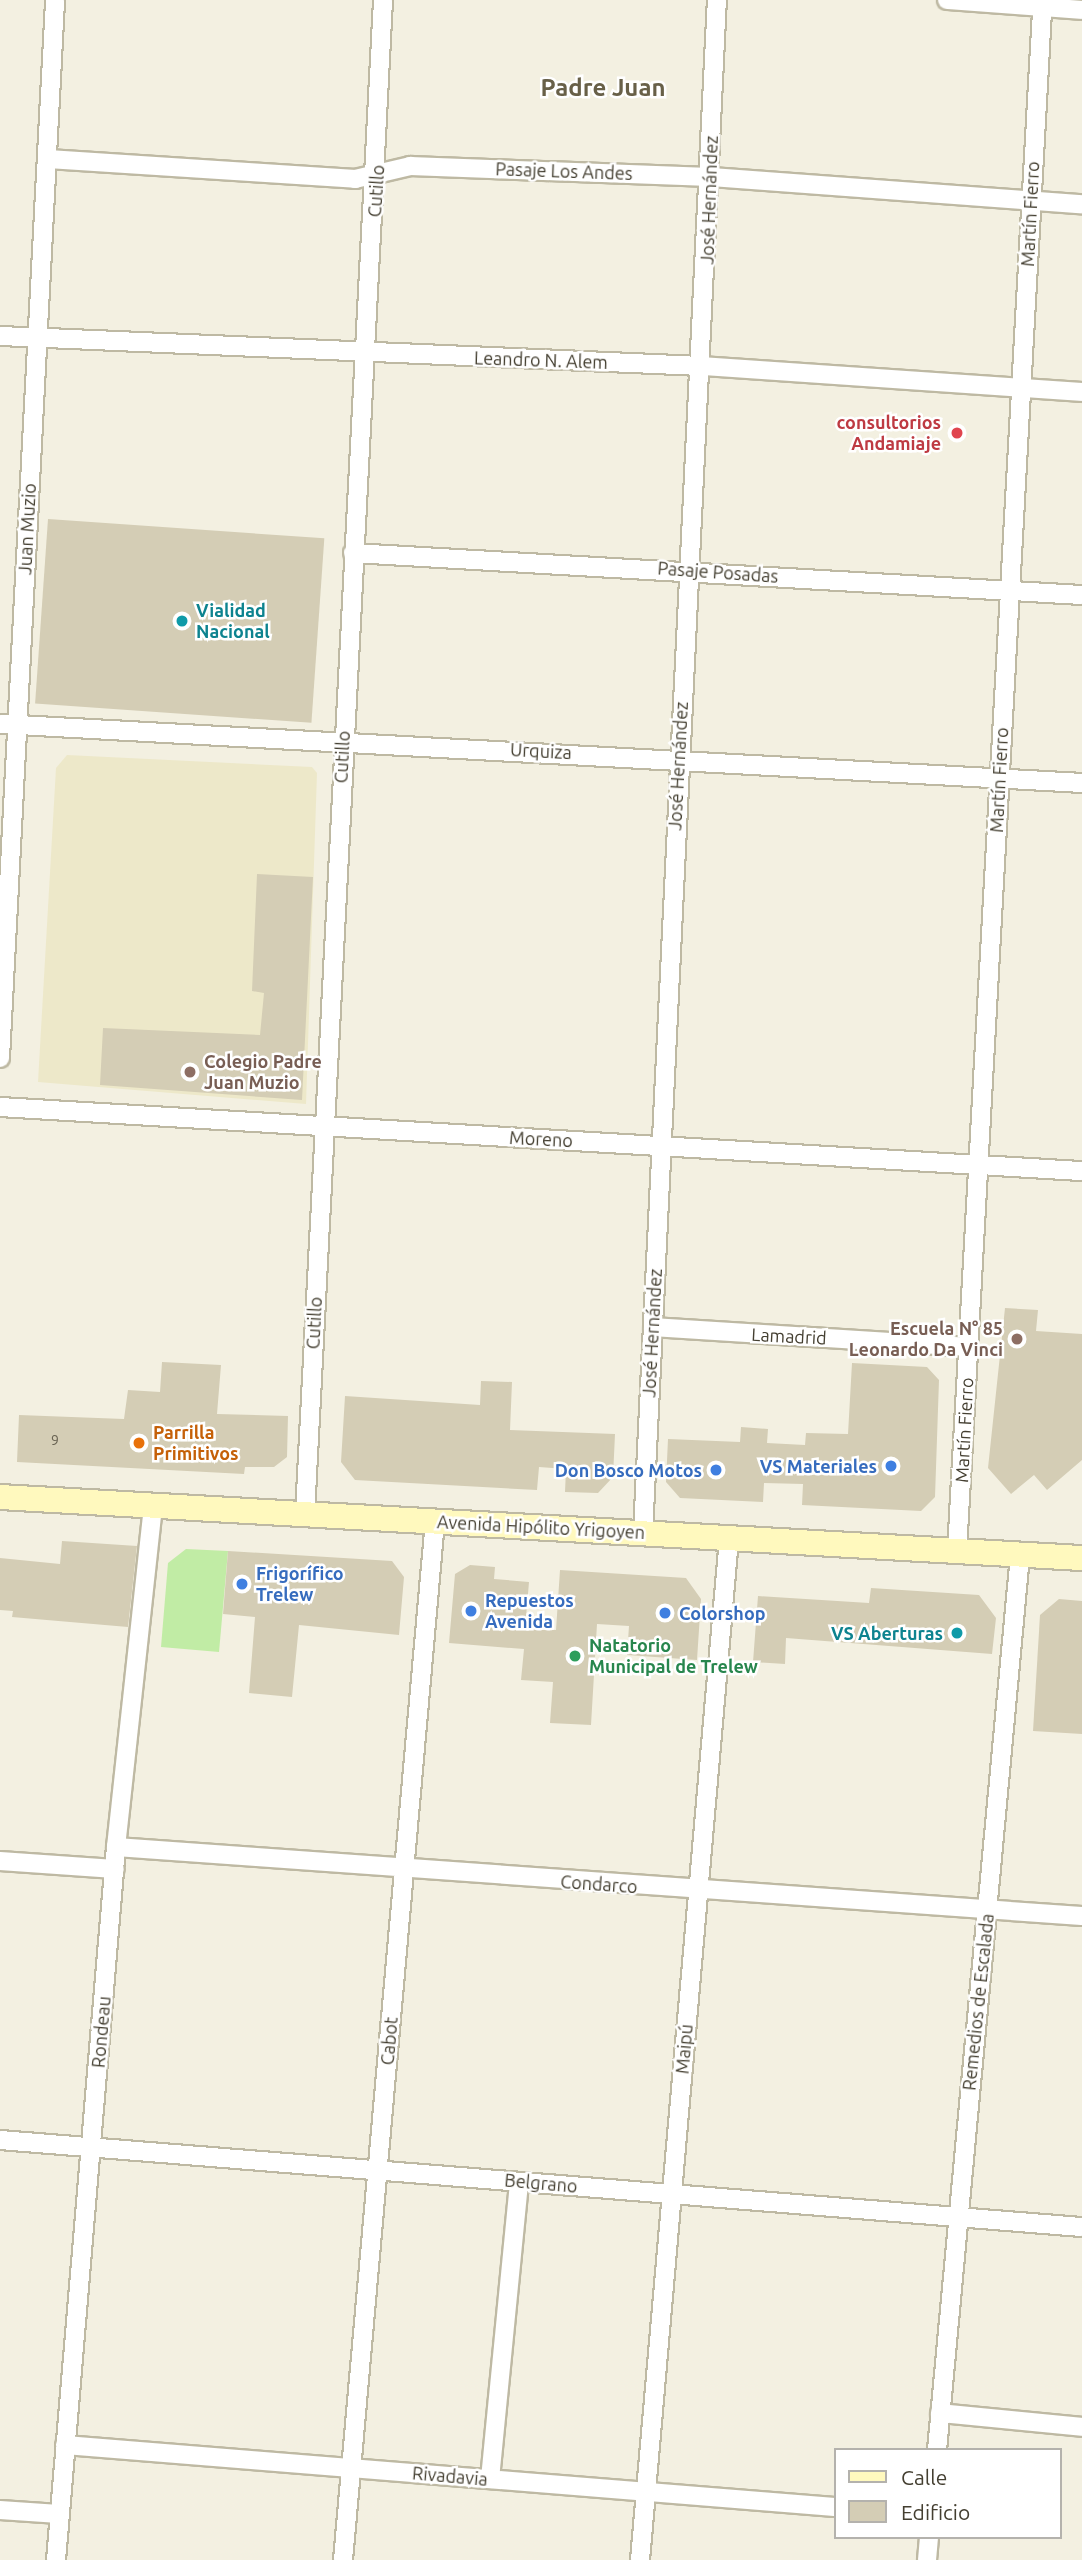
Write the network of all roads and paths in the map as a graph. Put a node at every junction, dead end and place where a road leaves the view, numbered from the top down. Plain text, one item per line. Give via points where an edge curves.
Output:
1 (55, 0) edge
2 (383, 0) edge
3 (717, 0) edge
4 (947, 0) edge
5 (995, 1) edge
6 (1042, 9) junction
7 (1082, 10) edge
8 (48, 159) junction
9 (378, 174) junction
10 (710, 177) junction
11 (1030, 201) junction
12 (1082, 204) edge
13 (0, 336) edge
14 (36, 337) junction
15 (361, 353) junction
16 (702, 366) junction
17 (1021, 389) junction
18 (1082, 392) edge
19 (353, 553) junction
20 (688, 569) junction
21 (1009, 593) junction
22 (1082, 595) edge
23 (9, 725) edge
24 (342, 741) junction
25 (678, 758) junction
26 (999, 779) junction
27 (1082, 783) edge
28 (0, 1058) edge
29 (0, 1107) edge
30 (324, 1127) junction
31 (661, 1146) junction
32 (978, 1163) junction
33 (1082, 1171) edge
34 (653, 1327) junction
35 (968, 1347) junction
36 (0, 1497) edge
37 (153, 1505) junction
38 (305, 1514) junction
39 (435, 1521) junction
40 (643, 1533) junction
41 (729, 1538) junction
42 (957, 1550) junction
43 (1020, 1555) junction
44 (1082, 1558) edge
45 (116, 1847) junction
46 (0, 1861) edge
47 (114, 1869) junction
48 (405, 1872) junction
49 (698, 1891) junction
50 (987, 1912) junction
51 (1082, 1916) edge
52 (0, 2140) edge
53 (91, 2147) junction
54 (378, 2168) junction
55 (519, 2182) junction
56 (671, 2194) junction
57 (957, 2217) junction
58 (1082, 2227) edge
59 (940, 2413) junction
60 (1082, 2427) edge
61 (65, 2445) junction
62 (937, 2448) edge
63 (351, 2466) junction
64 (490, 2479) junction
65 (646, 2492) junction
66 (834, 2507) edge
67 (0, 2510) edge
68 (60, 2514) junction
69 (929, 2539) edge
70 (56, 2560) edge
71 (343, 2560) edge
72 (640, 2560) edge
73 (928, 2560) edge

1 - 8 street, Juan Muzio
2 - 9 street, Cutillo
3 - 10 street, José Hernández
4 - 5 street
5 - 6 street
6 - 7 street
6 - 11 street, Martín Fierro
8 - 9 street, Pasaje Los Andes via 355,179
8 - 14 street, Juan Muzio
9 - 10 street, Pasaje Los Andes via 410,166
9 - 15 street, Cutillo
10 - 11 street, Pasaje Los Andes
10 - 16 street, José Hernández
11 - 12 street, Pasaje Los Andes
11 - 17 street, Martín Fierro
13 - 14 street, Leandro N. Alem
14 - 15 street, Leandro N. Alem
14 - 23 street, Juan Muzio
15 - 16 street, Leandro N. Alem
15 - 19 street, Cutillo
16 - 17 street, Leandro N. Alem
16 - 20 street, José Hernández
17 - 18 street, Leandro N. Alem
17 - 21 street, Martín Fierro
19 - 20 street, Pasaje Posadas
19 - 24 street, Cutillo
20 - 21 street, Pasaje Posadas
20 - 25 street, José Hernández
21 - 22 street, Pasaje Posadas
21 - 26 street, Martín Fierro
23 - 24 street, Urquiza
23 - 28 street, Juan Muzio
24 - 25 street, Urquiza
24 - 30 street, Cutillo
25 - 26 street, Urquiza
25 - 31 street, José Hernández
26 - 27 street, Urquiza
26 - 32 street, Martín Fierro
29 - 30 street, Moreno
30 - 31 street, Moreno
30 - 38 street, Cutillo
31 - 32 street, Moreno
31 - 34 street, José Hernández
32 - 33 street, Moreno
32 - 35 street, Martín Fierro
34 - 35 street, Lamadrid
34 - 40 street, José Hernández
35 - 42 street, Martín Fierro
36 - 37 main road, Avenida Hipólito Yrigoyen
37 - 38 main road, Avenida Hipólito Yrigoyen
37 - 45 street, Rondeau
38 - 39 main road, Avenida Hipólito Yrigoyen
39 - 40 main road, Avenida Hipólito Yrigoyen
39 - 48 street, Cabot
40 - 41 main road, Avenida Hipólito Yrigoyen
41 - 42 main road, Avenida Hipólito Yrigoyen
41 - 49 street, Maipú
42 - 43 main road, Avenida Hipólito Yrigoyen
43 - 44 main road, Avenida Hipólito Yrigoyen
43 - 50 street, Remedios de Escalada
45 - 47 street, Rondeau
45 - 48 street, Condarco
46 - 47 street
47 - 53 street, Rondeau
48 - 49 street, Condarco
48 - 54 street, Cabot
49 - 50 street, Condarco
49 - 56 street, Maipú
50 - 51 street, Condarco
50 - 57 street, Remedios de Escalada
52 - 53 street, Belgrano
53 - 54 street, Belgrano
53 - 61 street, Rondeau
54 - 55 street, Belgrano
54 - 63 street, Cabot
55 - 56 street, Belgrano
55 - 64 street
56 - 57 street, Belgrano
56 - 65 street, Maipú
57 - 58 street, Belgrano
57 - 59 street, Remedios de Escalada
59 - 60 street
59 - 62 street, Remedios de Escalada
61 - 63 street, Rivadavia
61 - 68 street, Rondeau
63 - 64 street, Rivadavia
63 - 71 street, Cabot
64 - 65 street, Rivadavia
65 - 66 street, Rivadavia
65 - 72 street, Maipú
67 - 68 street
68 - 70 street, Rondeau
69 - 73 street

